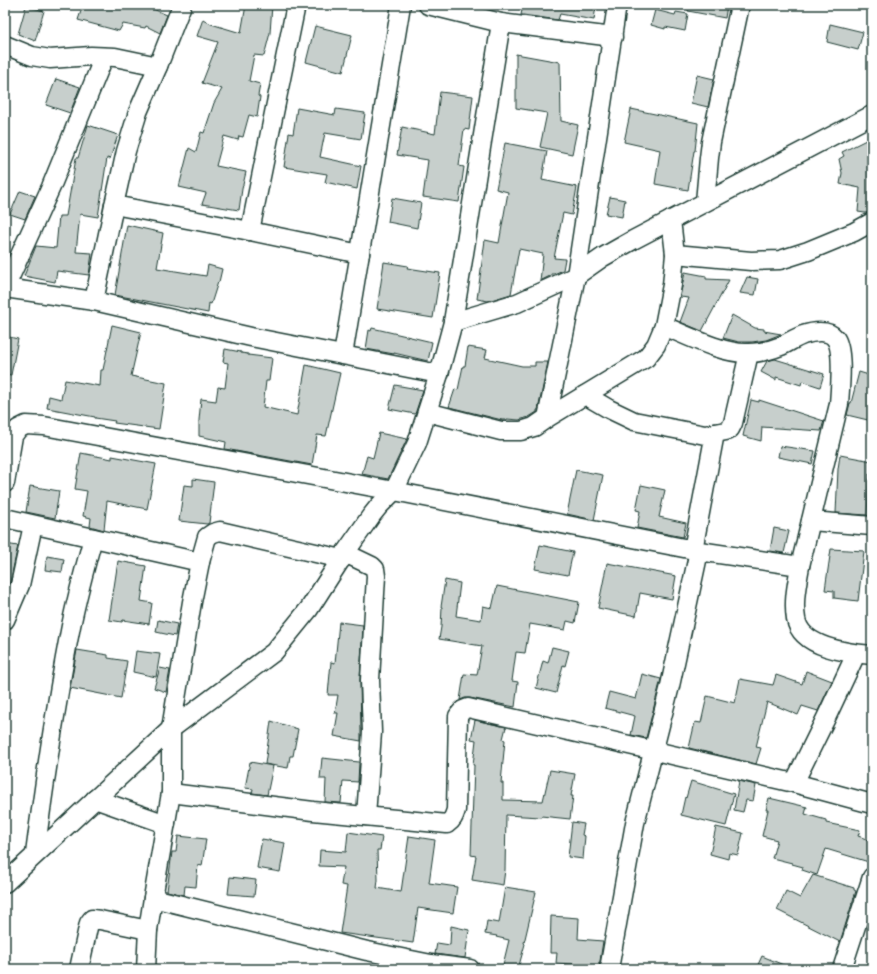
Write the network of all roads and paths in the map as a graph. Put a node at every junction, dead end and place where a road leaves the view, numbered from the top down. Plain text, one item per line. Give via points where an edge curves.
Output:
1 (182, 5) edge
2 (296, 5) edge
3 (401, 5) edge
4 (428, 5) edge
5 (618, 5) edge
6 (740, 5) edge
7 (501, 23) junction
8 (612, 37) junction
9 (5, 45) edge
10 (104, 57) junction
11 (158, 66) junction
12 (872, 115) edge
13 (705, 202) junction
14 (114, 205) junction
15 (671, 220) junction
16 (872, 222) edge
17 (250, 231) junction
18 (360, 254) junction
19 (675, 254) junction
20 (576, 276) junction
21 (5, 288) edge
22 (94, 302) junction
23 (453, 322) junction
24 (664, 326) junction
25 (749, 354) junction
26 (343, 355) junction
27 (438, 374) junction
28 (585, 395) junction
29 (427, 412) junction
30 (546, 418) junction
31 (715, 433) junction
32 (5, 483) edge
33 (394, 491) junction
34 (5, 518) edge
35 (811, 521) junction
36 (33, 525) junction
37 (872, 526) edge
38 (93, 538) junction
39 (696, 551) junction
40 (344, 556) junction
41 (200, 562) junction
42 (800, 566) junction
43 (5, 620) edge
44 (864, 654) edge
45 (172, 729) junction
46 (654, 750) junction
47 (794, 783) junction
48 (172, 793) junction
49 (95, 799) junction
50 (872, 804) edge
51 (366, 816) junction
52 (166, 824) junction
53 (35, 854) junction
54 (872, 877) edge
55 (5, 883) edge
56 (153, 898) junction
57 (868, 906) edge
58 (148, 930) junction
59 (79, 969) edge
60 (146, 969) edge
61 (470, 969) edge
62 (609, 969) edge
63 (842, 969) edge

1 - 11 street
2 - 17 street
3 - 18 street
4 - 7 street
5 - 8 street
6 - 13 street via 711,142
7 - 8 street
7 - 23 street
8 - 20 street
9 - 10 street via 50,60
10 - 11 street
10 - 21 street via 51,187
11 - 14 street via 138,112
12 - 13 street
13 - 15 street
14 - 17 street
14 - 22 street
15 - 19 street
15 - 20 street via 633,240
16 - 19 street via 808,251 780,260 751,261
17 - 18 street
18 - 26 street
19 - 24 street
20 - 23 street via 517,303
20 - 30 street
21 - 22 street
22 - 26 street
23 - 27 street
24 - 25 street via 708,344 736,353
24 - 28 street via 656,345 646,358
25 - 31 street via 733,424 730,429
25 - 35 street via 780,346 814,332 830,334 840,349 839,404
26 - 27 street
27 - 29 street
28 - 30 street
28 - 31 street via 634,421 705,435
29 - 30 street via 501,431 521,431 534,427
29 - 33 street via 417,443
31 - 39 street
32 - 33 street via 13,436 18,429 26,425 44,426
33 - 39 street
33 - 40 street via 379,506
34 - 36 street
35 - 37 street
35 - 42 street
36 - 38 street
36 - 43 street via 20,585
38 - 41 street
38 - 53 street via 71,624 49,749
39 - 42 street
39 - 46 street via 670,686
40 - 41 street via 220,531 207,537
40 - 45 street via 309,609 274,652
40 - 51 street via 376,569 370,680 372,728
41 - 45 street
42 - 44 street via 795,598 799,629 823,646
44 - 47 street via 826,718
45 - 48 street
45 - 49 street
46 - 47 street
46 - 51 street via 468,708 458,716 456,810 450,822 447,824
46 - 62 street via 635,823
47 - 50 street
48 - 51 street
48 - 52 street
49 - 52 street
49 - 53 street
52 - 56 street
53 - 55 street
54 - 57 street
56 - 58 street
56 - 61 street via 367,951
57 - 63 street
58 - 59 street via 92,919
58 - 60 street

